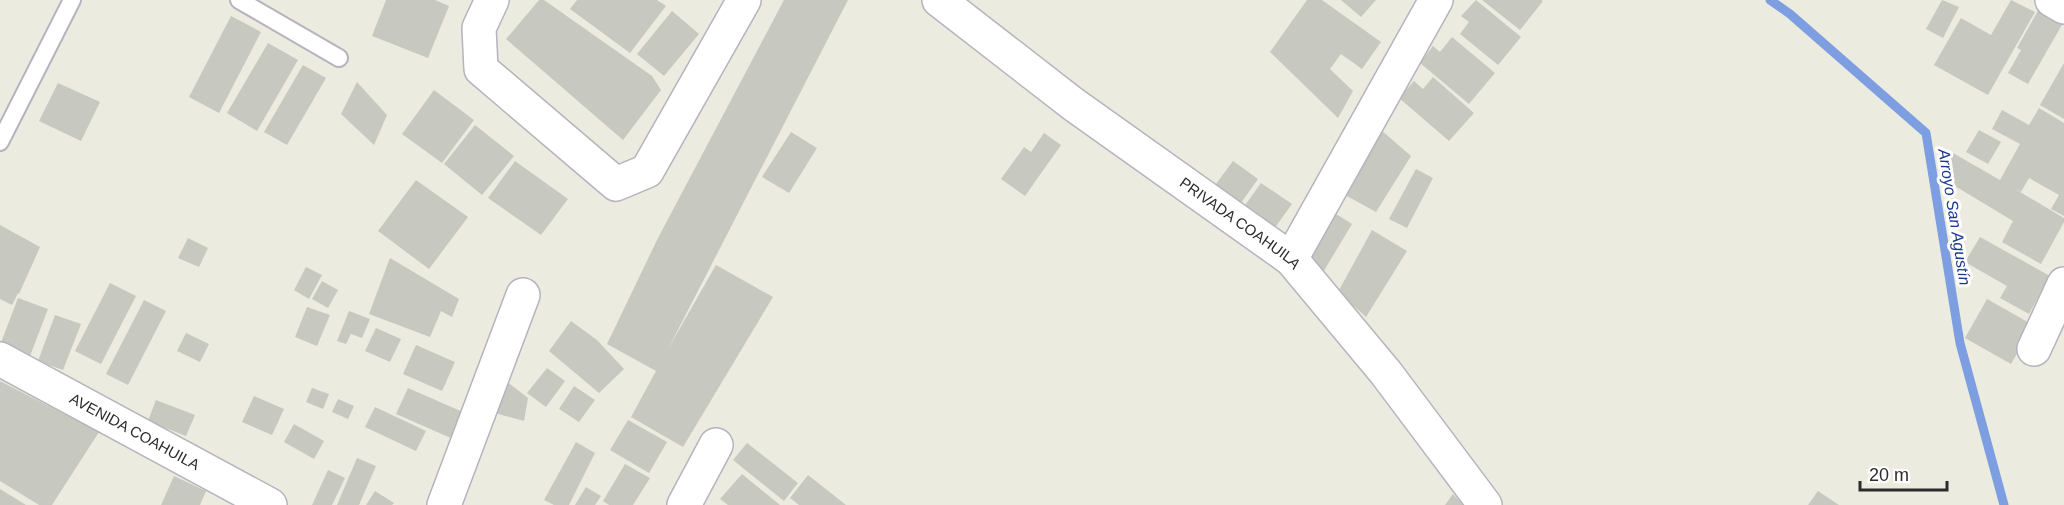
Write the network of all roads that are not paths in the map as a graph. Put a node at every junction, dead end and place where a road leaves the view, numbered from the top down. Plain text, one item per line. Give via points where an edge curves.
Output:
1 (72, 0) edge
2 (239, 0) edge
3 (492, 0) edge
4 (744, 0) edge
5 (939, 0) edge
6 (1436, 0) edge
7 (2052, 0) edge
8 (2064, 7) edge
9 (339, 58) dead end
10 (0, 142) edge
11 (1291, 259) junction
12 (2064, 284) edge
13 (523, 295) dead end
14 (2034, 349) dead end
15 (0, 359) edge
16 (716, 445) dead end
17 (270, 505) edge
18 (444, 505) edge
19 (684, 505) edge
20 (1485, 505) edge

1 - 10 lane
2 - 9 lane
3 - 4 street via 478,28 481,69 616,184 647,171
5 - 11 street, PRIVADA COAHUILA via 1073,104
6 - 11 street
7 - 8 street
11 - 20 street, PRIVADA COAHUILA via 1386,373
12 - 14 street
13 - 18 street
15 - 17 street, AVENIDA COAHUILA
16 - 19 street

